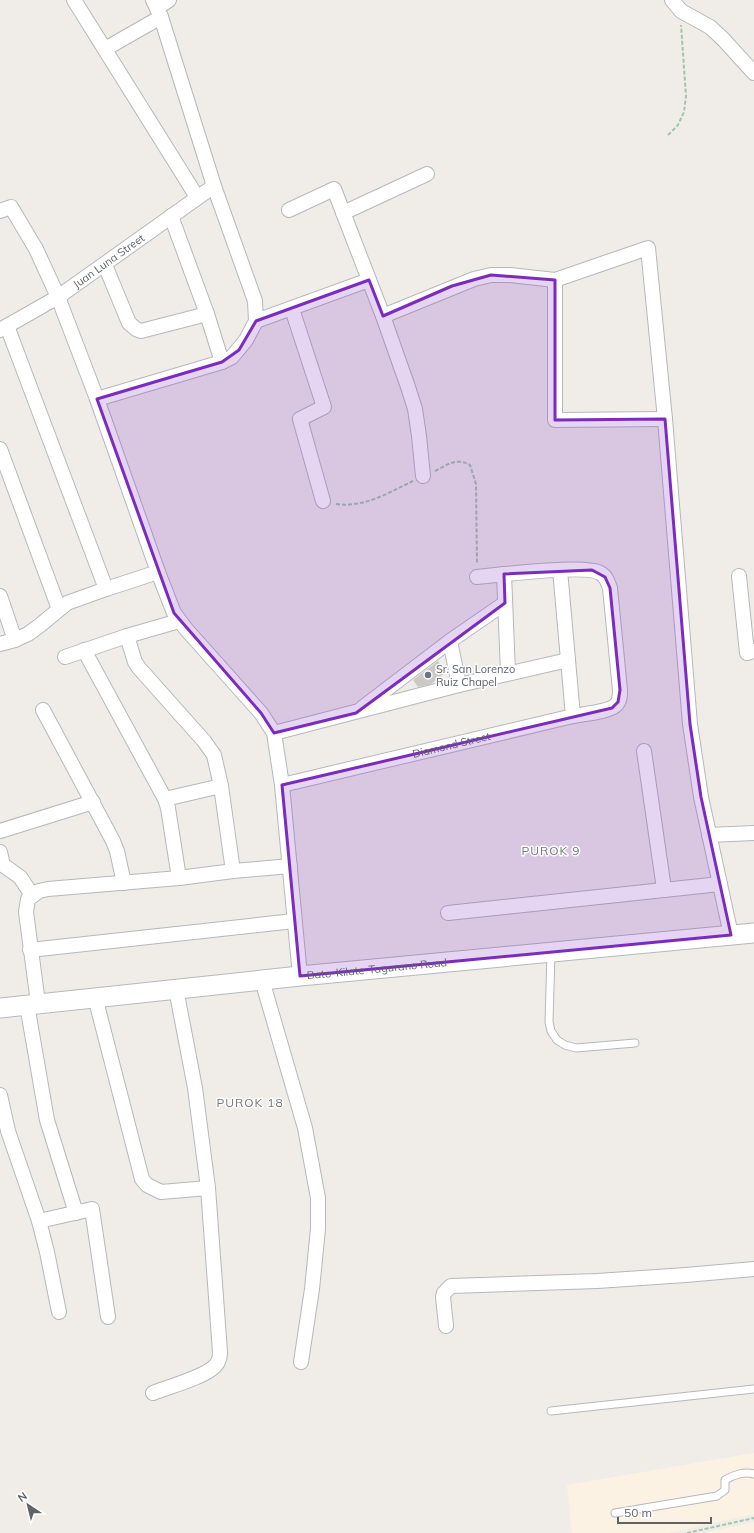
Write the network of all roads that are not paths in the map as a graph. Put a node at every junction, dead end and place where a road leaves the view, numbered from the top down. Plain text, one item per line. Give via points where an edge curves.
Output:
1 (170, 0) edge
2 (77, 1) edge
3 (676, 5) edge
4 (157, 8) edge
5 (105, 49) junction
6 (754, 73) edge
7 (427, 174) dead end
8 (214, 186) junction
9 (197, 197) junction
10 (289, 210) dead end
11 (0, 212) edge
12 (343, 213) junction
13 (171, 216) junction
14 (105, 265) junction
15 (369, 280) junction
16 (555, 280) junction
17 (58, 297) junction
18 (292, 309) junction
19 (207, 314) junction
20 (383, 316) junction
21 (256, 321) junction
22 (3, 328) edge
23 (222, 362) junction
24 (97, 399) junction
25 (665, 420) junction
26 (0, 449) edge
27 (423, 476) road end
28 (323, 501) road end
29 (560, 570) junction
30 (158, 572) junction
31 (504, 574) junction
32 (739, 576) dead end
33 (477, 577) road end
34 (106, 589) junction
35 (0, 596) edge
36 (505, 603) junction
37 (59, 609) junction
38 (179, 621) junction
39 (127, 636) junction
40 (15, 640) junction
41 (450, 641) junction
42 (0, 644) edge
43 (84, 650) junction
44 (754, 651) edge
45 (65, 657) dead end
46 (568, 660) junction
47 (508, 673) junction
48 (459, 685) junction
49 (43, 710) dead end
50 (356, 713) junction
51 (573, 716) junction
52 (274, 733) junction
53 (644, 751) dead end
54 (282, 784) junction
55 (221, 786) junction
56 (165, 799) junction
57 (93, 802) junction
58 (0, 831) edge
59 (754, 833) edge
60 (709, 835) junction
61 (0, 852) edge
62 (290, 866) junction
63 (233, 871) junction
64 (179, 878) junction
65 (124, 883) junction
66 (720, 884) junction
67 (664, 890) junction
68 (32, 895) junction
69 (448, 913) dead end
70 (294, 921) junction
71 (754, 933) edge
72 (731, 935) junction
73 (30, 950) junction
74 (551, 953) junction
75 (300, 976) junction
76 (262, 980) junction
77 (176, 989) junction
78 (95, 997) junction
79 (33, 1004) junction
80 (0, 1008) edge
81 (635, 1043) dead end
82 (0, 1096) edge
83 (208, 1188) junction
84 (76, 1212) junction
85 (39, 1221) junction
86 (754, 1269) edge
87 (58, 1312) dead end
88 (108, 1317) dead end
89 (446, 1326) dead end
90 (301, 1362) dead end
91 (754, 1389) edge
92 (153, 1393) dead end
93 (551, 1411) dead end
94 (754, 1474) edge
95 (615, 1513) dead end

1 - 4 street
2 - 5 street
3 - 6 street via 710,27
4 - 5 street
4 - 8 street
5 - 9 street
7 - 12 street
8 - 9 street, Juan Luna Street
8 - 21 street via 255,301
9 - 13 street, Juan Luna Street
10 - 12 street via 334,189
11 - 17 street via 11,208 36,249
12 - 15 street
13 - 14 street, Juan Luna Street
13 - 19 street
14 - 17 street, Juan Luna Street
14 - 19 street via 128,323 136,330 147,330
15 - 18 street
15 - 20 street
16 - 20 street via 491,275 452,286
16 - 25 street via 555,420
16 - 25 street via 648,248
17 - 22 street, Juan Luna Street
17 - 24 street
18 - 21 street
18 - 28 street via 324,408 300,419
19 - 23 street
20 - 27 street via 415,409
21 - 23 street via 239,350
22 - 34 street
23 - 24 street
24 - 30 street
25 - 60 street via 690,724 695,768
26 - 37 street
29 - 31 street
29 - 46 street
29 - 51 street, Diamond Street via 592,570 600,572 608,582 620,690 618,702 612,708
30 - 34 street
30 - 38 street via 169,604
31 - 33 street
31 - 36 street
32 - 44 street via 747,653
34 - 37 street via 67,603
35 - 40 street
36 - 41 street
36 - 47 street
37 - 40 street via 39,626
38 - 39 street
38 - 52 street via 261,713
39 - 43 street
39 - 55 street via 139,668 210,747
40 - 42 street
41 - 48 street
41 - 50 street
43 - 45 street
43 - 56 street
46 - 47 street
46 - 51 street
47 - 48 street
48 - 50 street
49 - 57 street
50 - 52 street
51 - 54 street, Diamond Street
52 - 54 street
53 - 67 street
54 - 62 street
55 - 56 street
55 - 63 street
56 - 64 street
57 - 58 street
57 - 65 street via 117,851
59 - 60 street
60 - 66 street
61 - 68 street via 3,865 20,877
62 - 63 street
62 - 70 street
63 - 64 street
64 - 65 street
65 - 68 street via 48,889
66 - 67 street
66 - 72 street
67 - 69 street
68 - 73 street via 28,899 26,912
70 - 73 street
70 - 75 street
71 - 72 street, Bato-Kilate-Tagurano Road
72 - 74 street, Bato-Kilate-Tagurano Road
73 - 79 street
74 - 75 street, Bato-Kilate-Tagurano Road
74 - 81 lane via 549,1022 557,1040 576,1048
75 - 76 street, Bato-Kilate-Tagurano Road
76 - 77 street, Bato-Kilate-Tagurano Road
76 - 90 street via 305,1128 318,1198 318,1229 312,1289
77 - 78 street, Bato-Kilate-Tagurano Road
77 - 83 street via 195,1088
78 - 79 street, Bato-Kilate-Tagurano Road
78 - 83 street via 142,1179 147,1185 161,1192
79 - 80 street, Bato-Kilate-Tagurano Road
79 - 84 street via 47,1120
82 - 85 street via 8,1131
83 - 92 street via 220,1358 207,1372
84 - 85 street
84 - 88 street via 92,1209
85 - 87 street
86 - 89 street via 604,1280 451,1286 444,1292 443,1297
91 - 93 lane
94 - 95 lane via 738,1474 725,1480 724,1490 717,1496

